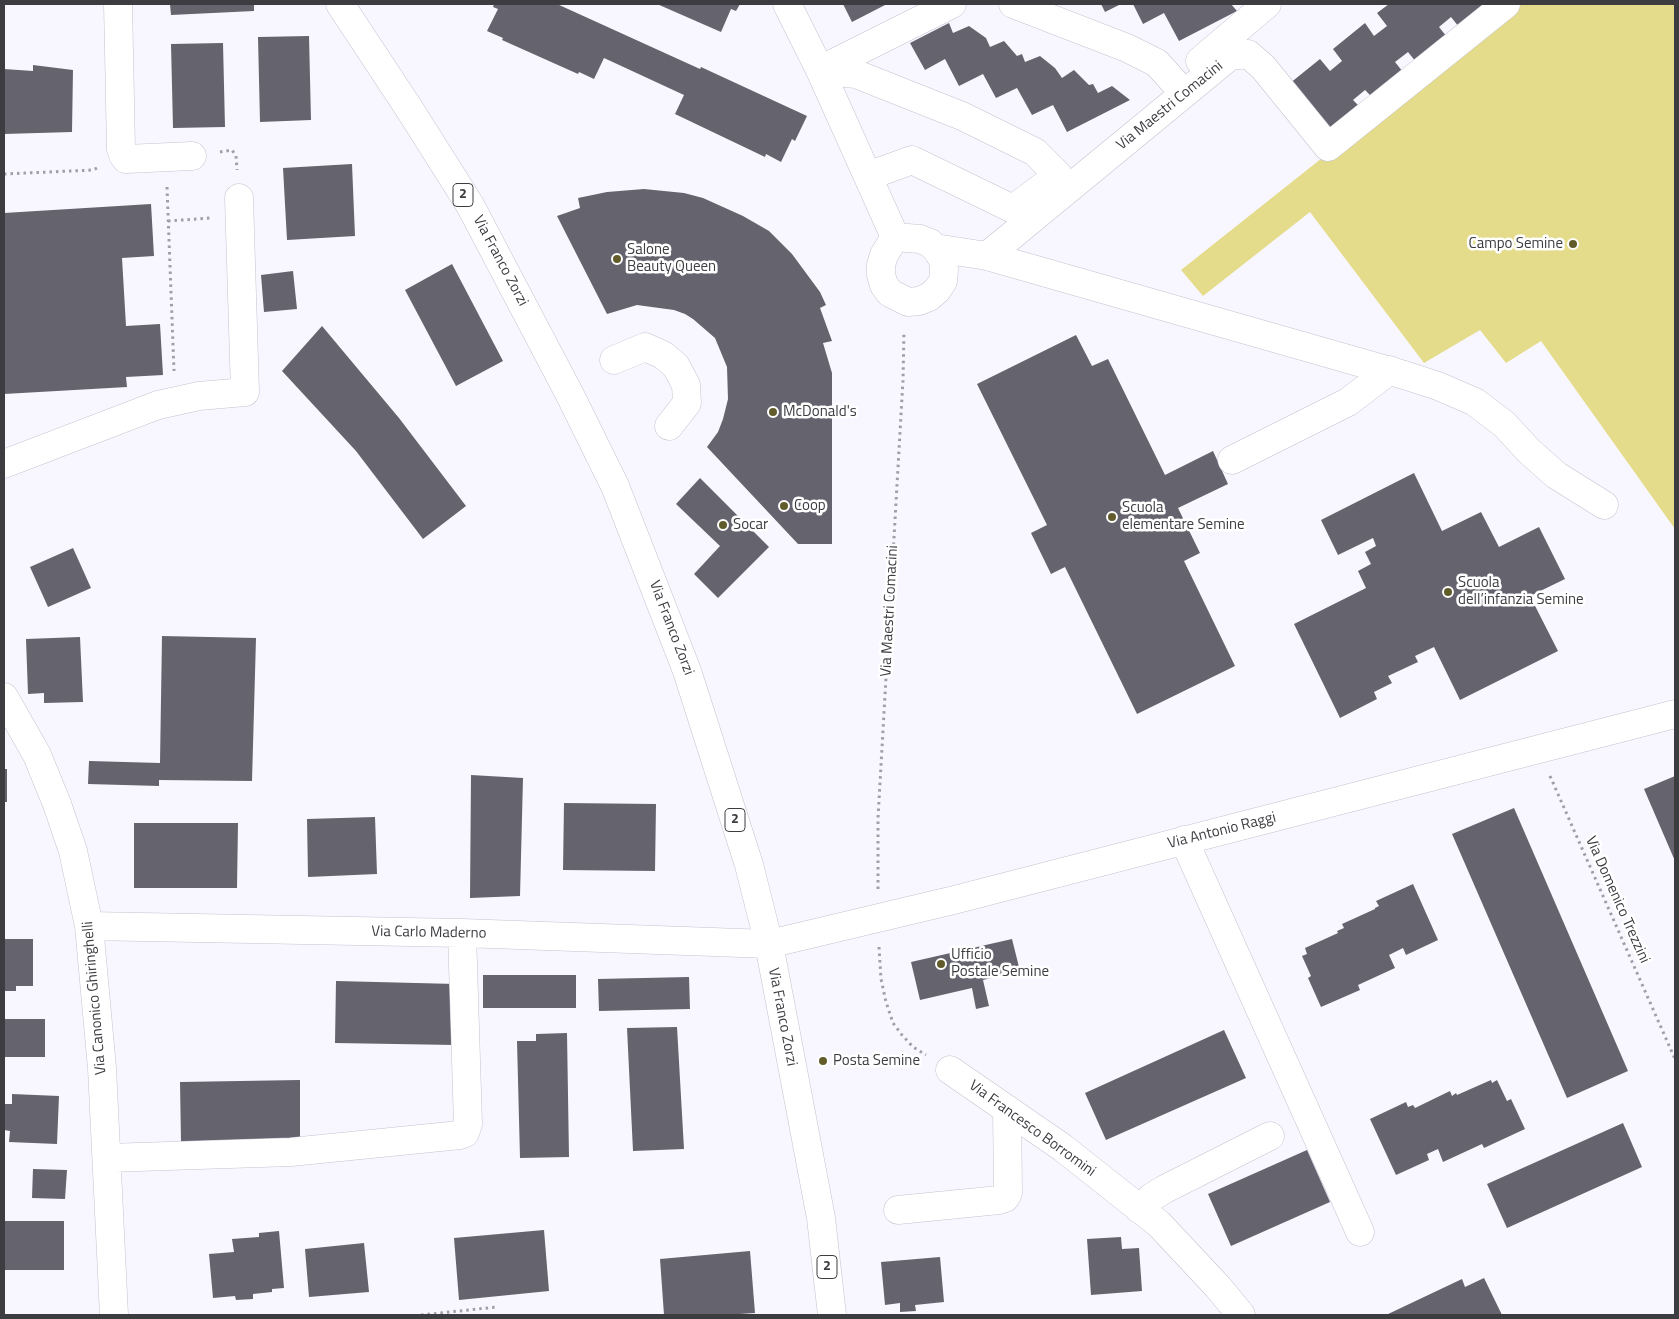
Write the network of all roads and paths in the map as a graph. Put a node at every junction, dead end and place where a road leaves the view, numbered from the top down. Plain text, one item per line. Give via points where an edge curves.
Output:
1 (118, 4) edge
2 (340, 4) edge
3 (787, 4) edge
4 (918, 4) edge
5 (952, 4) edge
6 (1013, 4) edge
7 (1267, 4) edge
8 (1506, 4) edge
9 (816, 64) junction
10 (1174, 82) junction
11 (123, 155) junction
12 (192, 156) joint
13 (165, 157) junction
14 (4, 174) edge
15 (1058, 175) junction
16 (868, 176) junction
17 (239, 207) junction
18 (168, 221) junction
19 (895, 237) junction
20 (935, 248) junction
21 (987, 256) junction
22 (908, 302) junction
23 (614, 360) dead end
24 (1390, 370) junction
25 (175, 401) junction
26 (669, 426) dead end
27 (1232, 460) dead end
28 (4, 464) edge
29 (1604, 506) dead end
30 (4, 697) edge
31 (1675, 714) edge
32 (1539, 750) junction
33 (1184, 840) junction
34 (878, 919) junction
35 (89, 926) junction
36 (462, 933) junction
37 (769, 944) junction
38 (1675, 1059) edge
39 (950, 1070) joint
40 (1007, 1109) junction
41 (1270, 1136) dead end
42 (107, 1158) junction
43 (1139, 1209) junction
44 (898, 1210) dead end
45 (1360, 1232) dead end
46 (497, 1307) dead end
47 (114, 1315) edge
48 (421, 1315) edge
49 (832, 1315) edge
50 (1241, 1315) edge

1 - 11 street
2 - 37 street, Via Franco Zorzi / 2 via 470,205 615,486 687,671 750,865
3 - 9 street
4 - 9 street
5 - 9 street
6 - 10 street, Via Maestri Comacini via 1127,48 1157,63
7 - 10 street, Via Maestri Comacini
8 - 21 street, Via Maestri Comacini via 1328,147 1263,67 1248,54 1230,56
9 - 15 street via 856,74 962,116 1035,152
9 - 16 street
10 - 15 street, Via Maestri Comacini
11 - 13 street via 126,159
11 - 14 path via 93,170
12 - 13 street
12 - 17 path via 232,150 236,156
13 - 18 path
15 - 16 street, Via Maestri Comacini via 1013,208 912,160
16 - 19 street
17 - 18 path
17 - 25 street via 245,392
18 - 25 path
19 - 20 street via 920,238
19 - 22 street via 884,255 881,275 890,293
20 - 21 street
20 - 22 street via 943,260 943,281 929,297
21 - 24 street
22 - 34 path, Via Maestri Comacini via 904,324 878,818
23 - 26 street via 644,347 663,355 676,366 686,385 687,403
24 - 27 street via 1348,402
24 - 29 street via 1475,402 1504,424 1556,475
25 - 28 street
30 - 35 street, Via Canonico Ghiringhelli via 37,755 57,804 73,852
31 - 32 street, Via Antonio Raggi
32 - 33 street, Via Antonio Raggi
32 - 38 path, Via Domenico Trezzini
33 - 34 street, Via Antonio Raggi
33 - 45 street
34 - 37 street, Via Antonio Raggi
34 - 39 path via 881,978 893,1023 913,1047
35 - 36 street, Via Carlo Maderno
35 - 42 street, Via Canonico Ghiringhelli
36 - 37 street, Via Carlo Maderno
36 - 42 street via 468,1124 465,1133 291,1152
37 - 49 street, Via Franco Zorzi / 2 via 821,1218
39 - 40 street, Via Francesco Borromini
40 - 43 street, Via Francesco Borromini via 1063,1148
40 - 44 street via 1008,1193 1005,1198
41 - 43 street via 1165,1189
42 - 47 street, Via Canonico Ghiringhelli
43 - 50 street, Via Francesco Borromini via 1159,1224
46 - 48 path

